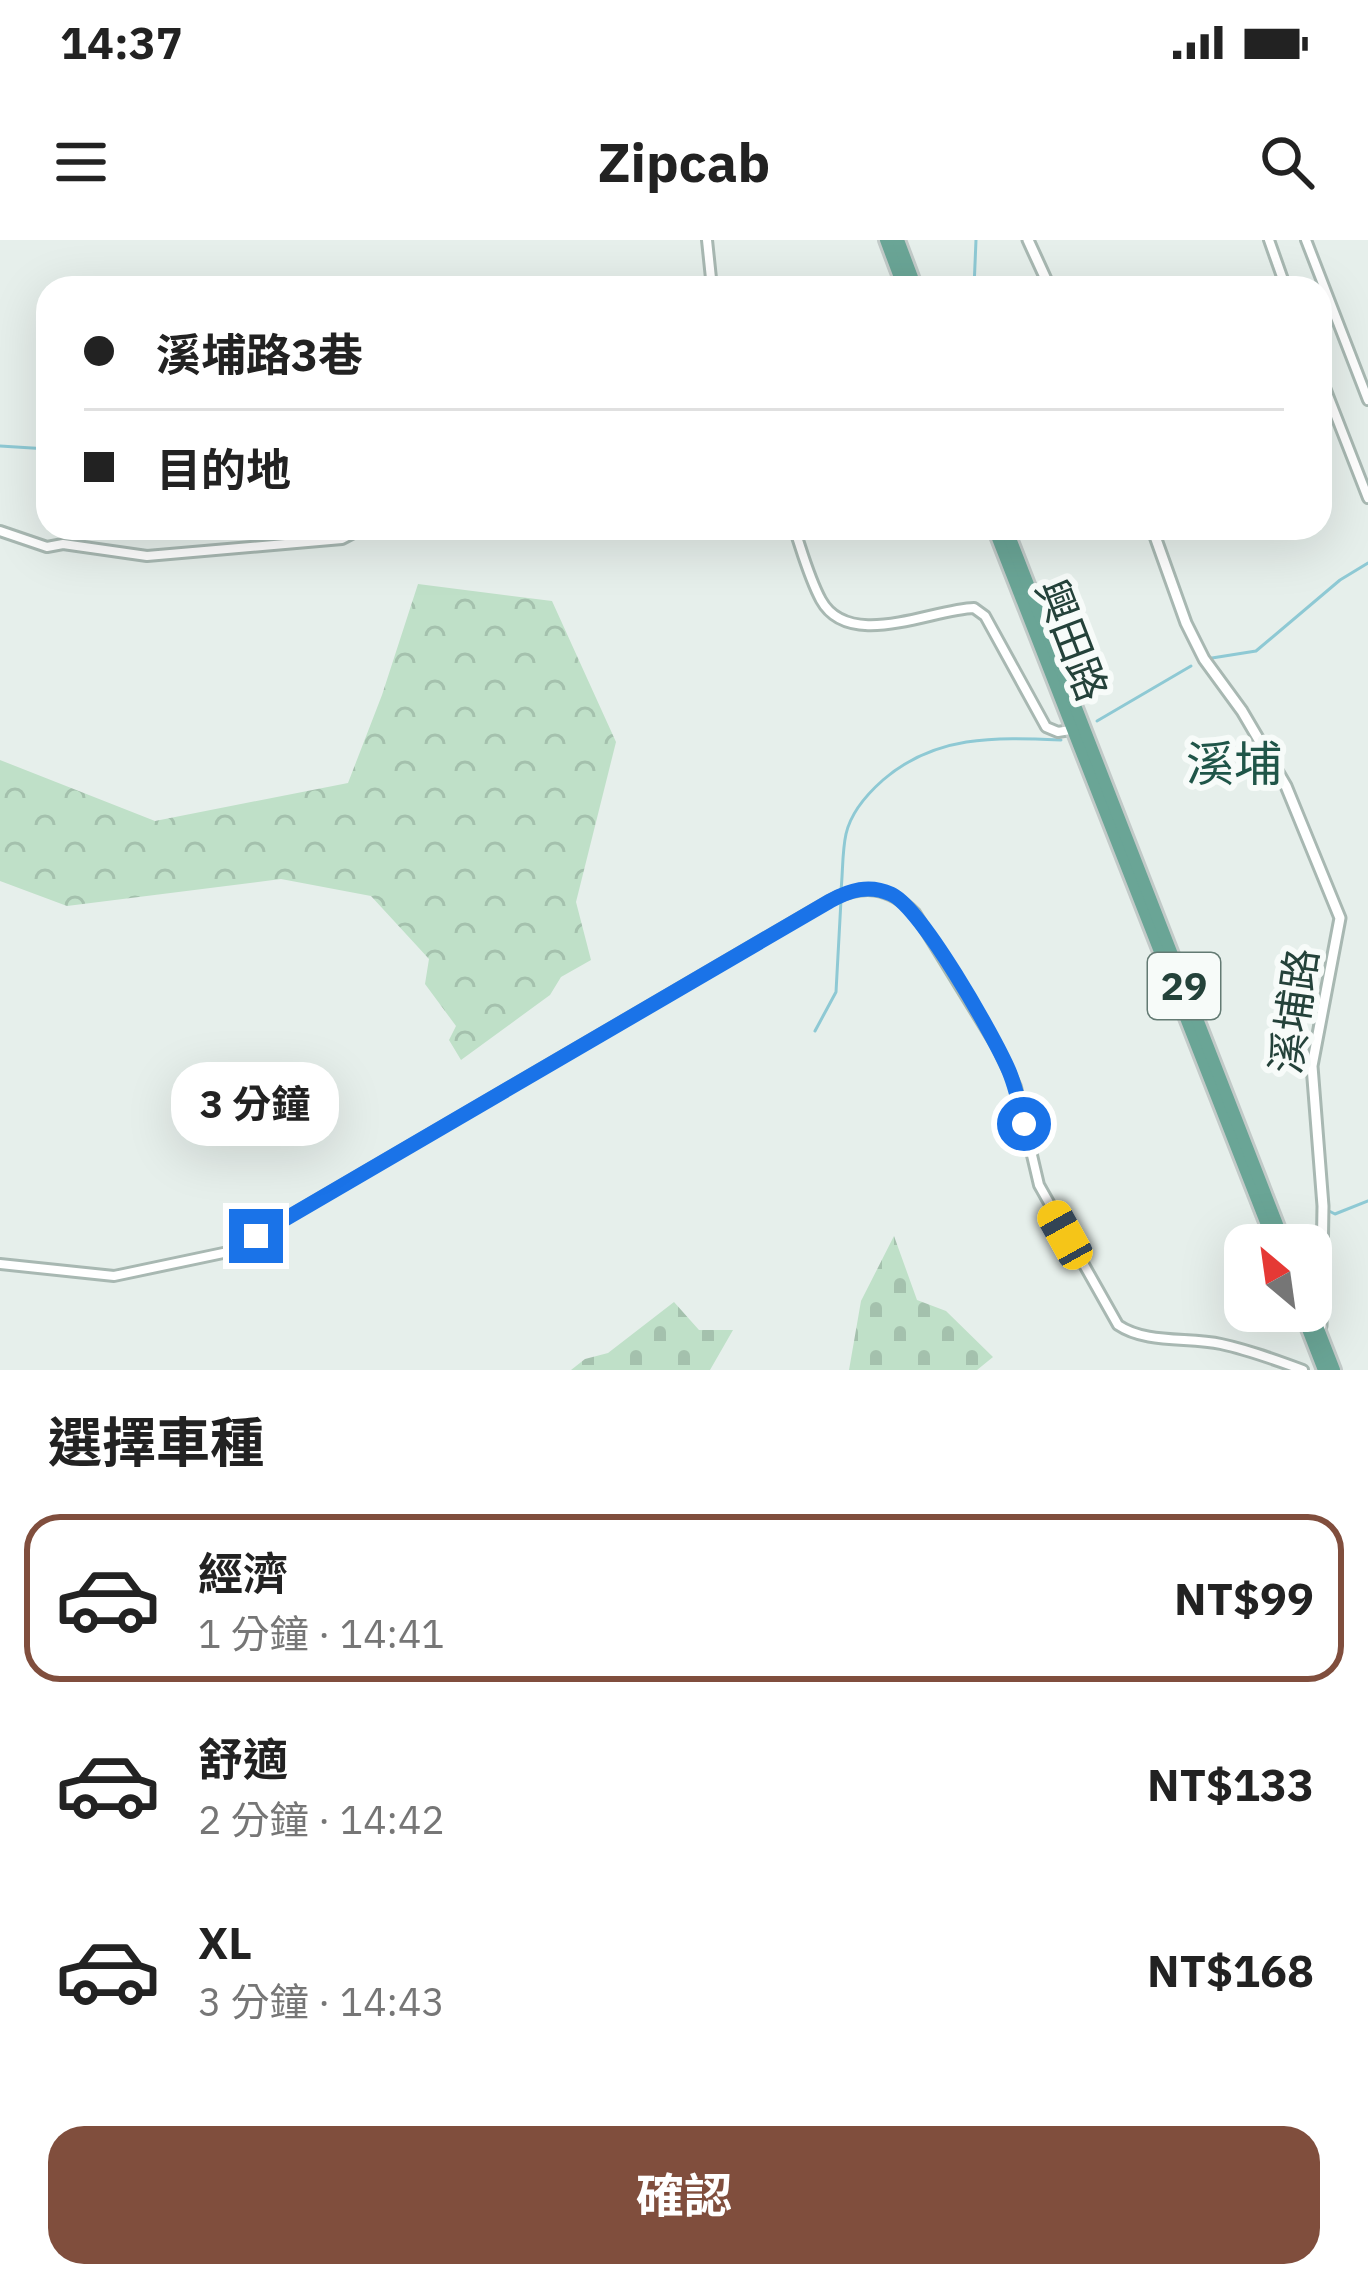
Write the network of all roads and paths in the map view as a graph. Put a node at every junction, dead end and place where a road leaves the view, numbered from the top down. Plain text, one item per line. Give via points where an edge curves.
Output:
1 (707, 240) edge
2 (886, 240) edge
3 (898, 240) edge
4 (1028, 240) edge
5 (1269, 240) edge
6 (1306, 240) edge
7 (711, 276) edge
8 (900, 276) edge
9 (912, 276) edge
10 (1044, 276) edge
11 (1282, 276) edge
12 (1320, 276) edge
13 (1332, 307) edge
14 (1368, 400) edge
15 (1332, 406) edge
16 (1368, 498) edge
17 (0, 531) edge
18 (331, 540) edge
19 (798, 540) edge
20 (999, 540) edge
21 (1010, 540) edge
22 (1156, 540) edge
23 (1077, 728) junction
24 (1267, 1224) edge
25 (1277, 1224) edge
26 (1323, 1224) edge
27 (0, 1264) edge
28 (1311, 1332) edge
29 (1319, 1332) edge
30 (1320, 1332) edge
31 (1320, 1336) junction
32 (1303, 1370) edge
33 (1328, 1370) edge

1 - 7 street
2 - 8 main road
3 - 9 main road
4 - 10 street
5 - 11 street
6 - 12 street
13 - 14 street
15 - 16 street
17 - 18 street via 47,548 147,556
19 - 23 street, 興田路 via 820,598 846,620 880,626 974,608 1046,728
20 - 23 main road, 興田路 / 29
21 - 23 main road, 興田路 / 29
22 - 26 street, 溪埔路 via 1186,623 1286,786 1340,918 1312,1066
23 - 24 main road, 溪埔路 / 29
23 - 25 main road, 溪埔路 / 29
27 - 32 street via 114,1276 228,1252 837,897 874,889 915,913 998,1048 1016,1087 1039,1185 1118,1324 1136,1335 1197,1339
28 - 33 main road, 溪埔路
29 - 31 main road, 溪埔路
30 - 31 street, 溪埔路
31 - 33 main road, 溪埔路

